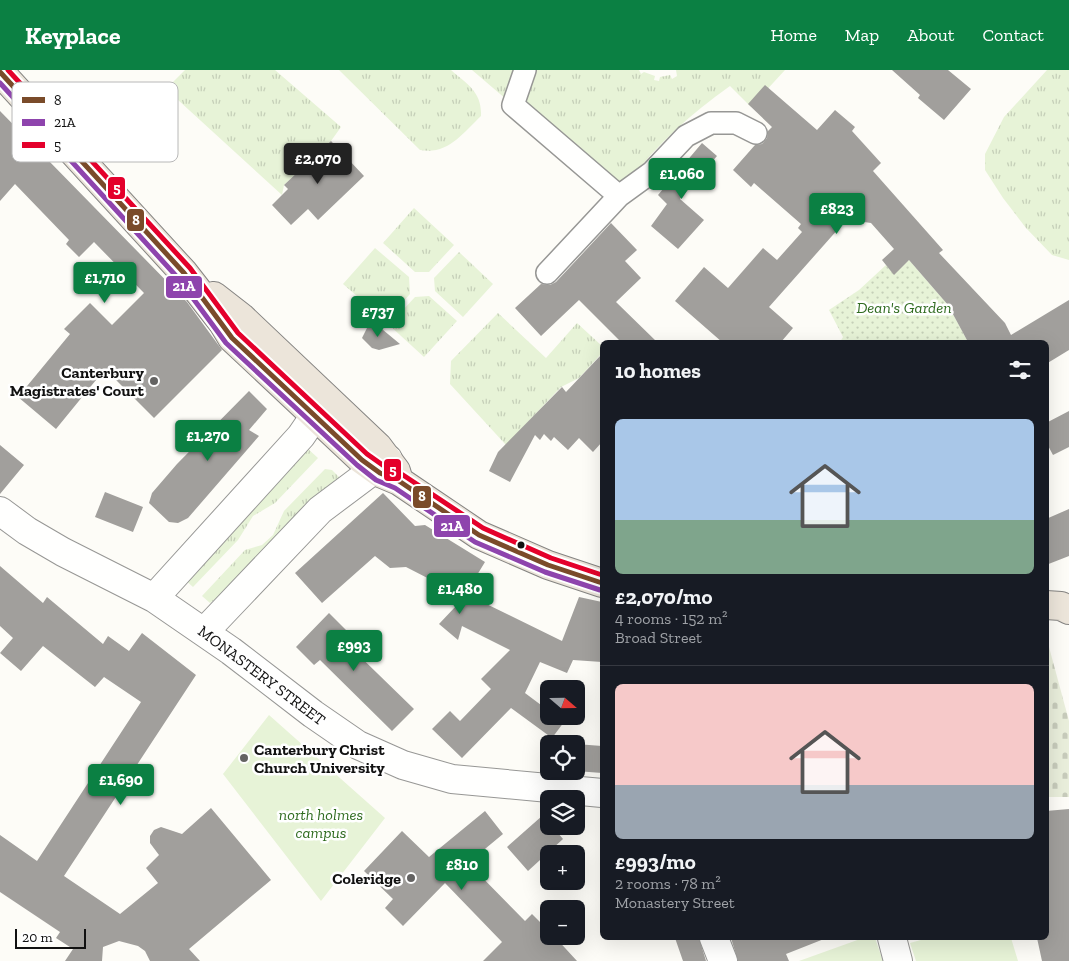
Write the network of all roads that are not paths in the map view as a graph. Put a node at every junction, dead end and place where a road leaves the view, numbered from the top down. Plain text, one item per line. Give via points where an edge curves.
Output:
1 (526, 70) edge
2 (0, 72) edge
3 (12, 85) edge
4 (756, 133) dead end
5 (82, 162) edge
6 (619, 196) junction
7 (184, 273) junction
8 (547, 273) dead end
9 (314, 417) junction
10 (387, 470) junction
11 (0, 511) edge
12 (600, 582) edge
13 (154, 598) junction
14 (1049, 605) edge
15 (1069, 610) edge
16 (204, 632) junction
17 (600, 793) edge
18 (715, 940) edge
19 (893, 940) edge
20 (723, 961) edge
21 (898, 961) edge

1 - 6 street via 513,105
2 - 3 highway
4 - 6 street via 736,122 711,123 686,136 652,172
5 - 7 highway
6 - 8 street
7 - 9 highway via 232,338
7 - 10 highway via 241,317
9 - 10 highway
9 - 13 street via 301,436
10 - 12 highway via 479,535 548,565
10 - 16 street via 320,510
11 - 13 street, MONASTERY STREET via 49,543
13 - 16 street, MONASTERY STREET
14 - 15 highway
16 - 17 street, MONASTERY STREET via 358,746 403,765 452,779
18 - 20 street
19 - 21 street

